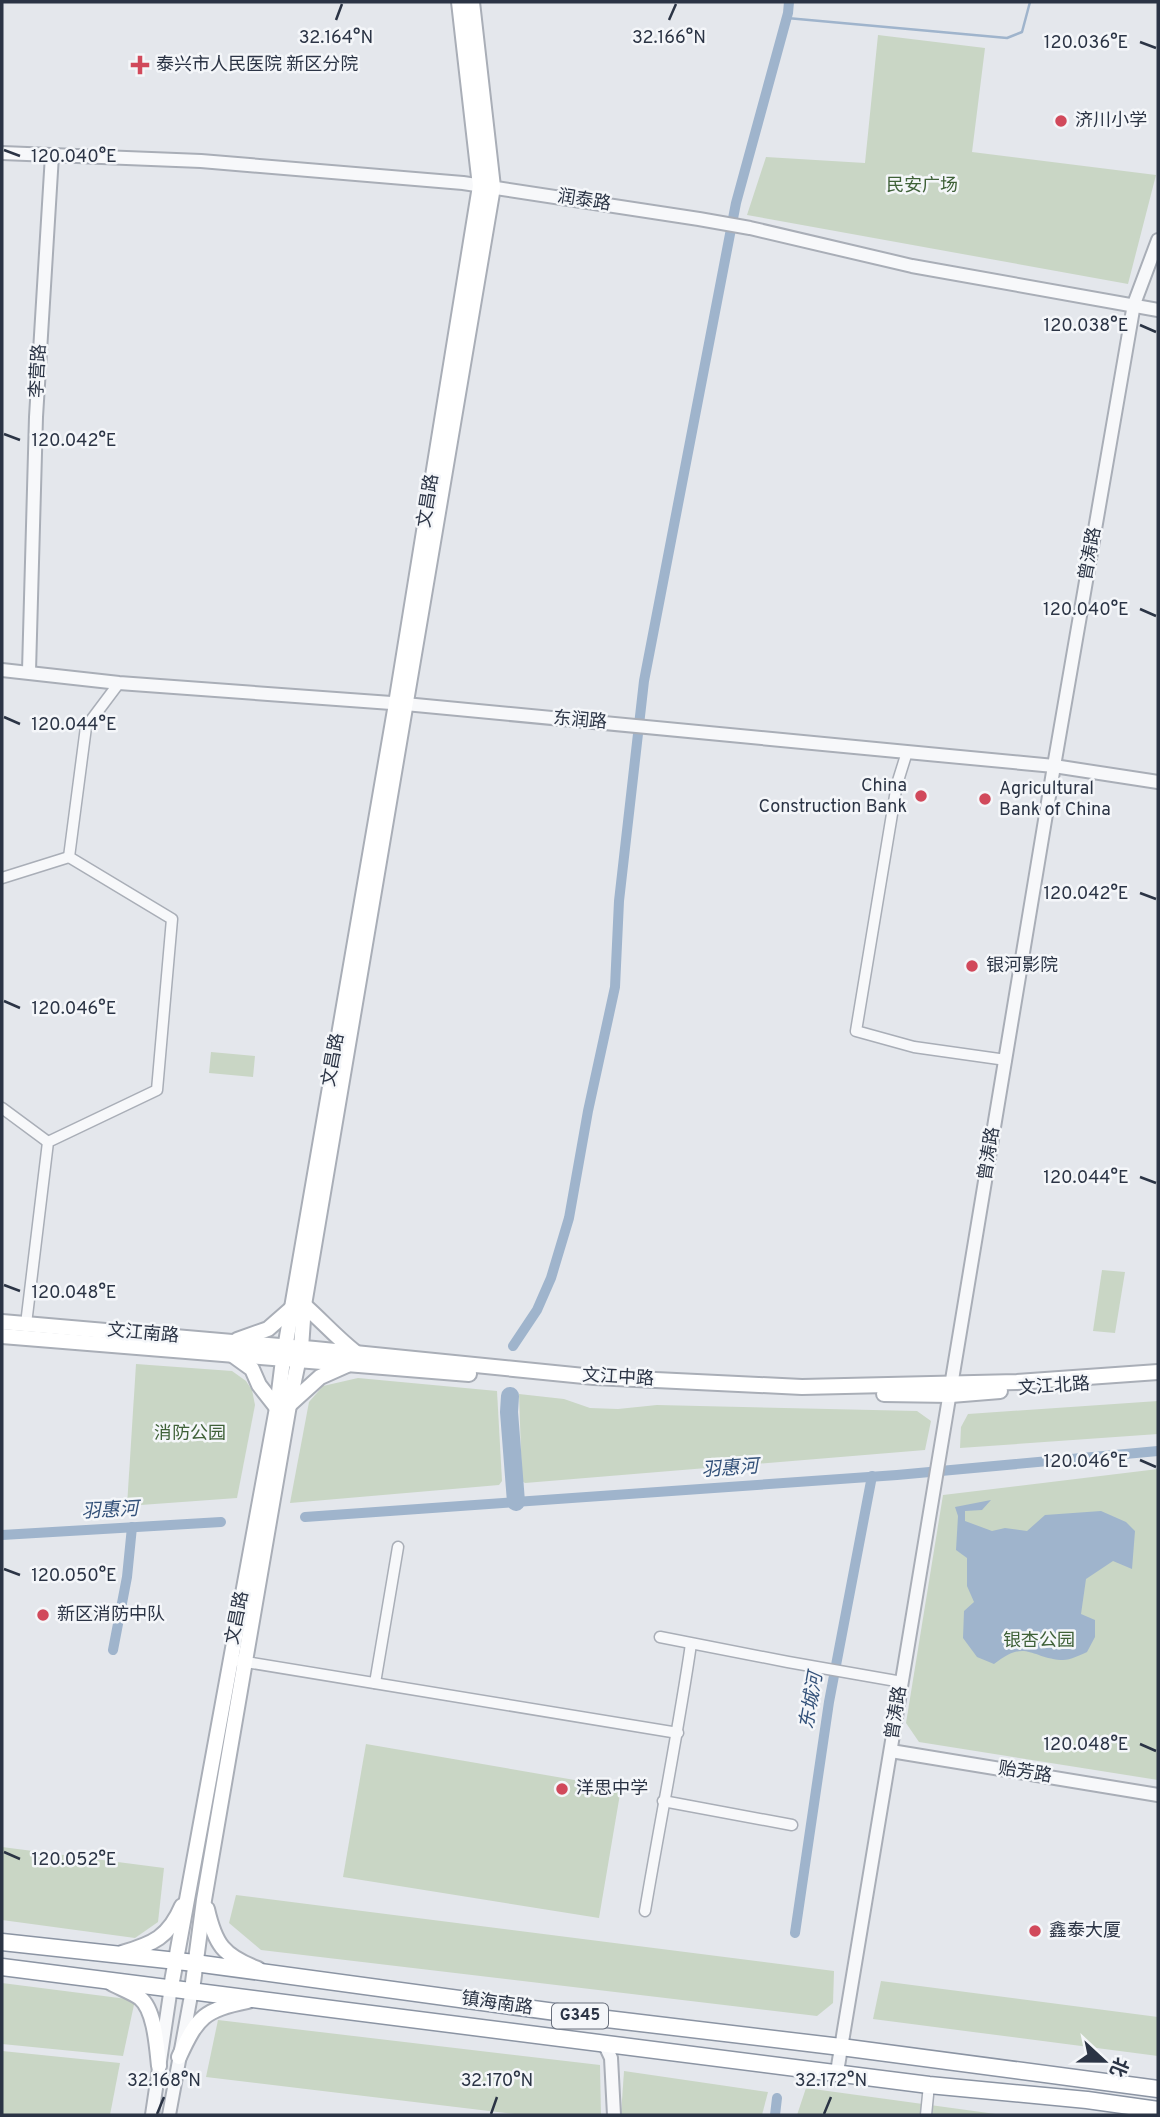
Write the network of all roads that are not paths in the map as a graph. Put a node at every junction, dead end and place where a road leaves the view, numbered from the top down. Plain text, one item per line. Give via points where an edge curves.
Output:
1 (459, 2) edge
2 (472, 2) edge
3 (2, 153) edge
4 (52, 155) junction
5 (486, 186) junction
6 (1158, 240) edge
7 (1134, 304) junction
8 (1158, 310) edge
9 (2, 670) edge
10 (29, 671) junction
11 (120, 683) junction
12 (401, 704) junction
13 (907, 752) junction
14 (1054, 766) junction
15 (1158, 782) edge
16 (69, 857) junction
17 (2, 878) edge
18 (1006, 1060) junction
19 (2, 1108) edge
20 (48, 1142) junction
21 (298, 1306) junction
22 (2, 1322) edge
23 (26, 1324) junction
24 (2, 1336) edge
25 (231, 1349) junction
26 (284, 1353) junction
27 (300, 1354) junction
28 (353, 1358) junction
29 (1158, 1372) edge
30 (1158, 1380) edge
31 (952, 1389) junction
32 (283, 1407) junction
33 (398, 1547) dead end
34 (660, 1637) dead end
35 (691, 1644) junction
36 (237, 1660) junction
37 (902, 1682) junction
38 (375, 1683) junction
39 (678, 1733) junction
40 (891, 1751) junction
41 (1158, 1795) edge
42 (663, 1801) junction
43 (792, 1825) dead end
44 (192, 1882) junction
45 (204, 1900) junction
46 (645, 1911) dead end
47 (2, 1942) edge
48 (114, 1955) junction
49 (177, 1961) junction
50 (195, 1963) junction
51 (2, 1967) edge
52 (272, 1974) junction
53 (111, 1983) junction
54 (171, 1987) junction
55 (192, 1990) junction
56 (257, 1998) junction
57 (604, 2043) junction
58 (841, 2047) junction
59 (179, 2057) junction
60 (159, 2066) junction
61 (836, 2072) junction
62 (929, 2085) junction
63 (1158, 2089) edge
64 (1158, 2110) edge
65 (152, 2115) edge
66 (169, 2115) edge
67 (614, 2115) edge
68 (926, 2115) edge

1 - 5 main road, 文昌路
2 - 5 main road, 文昌路
3 - 4 street, 润泰路
4 - 5 street, 润泰路 via 201,161
4 - 10 street, 李营路 via 36,417
5 - 7 street, 润泰路 via 699,219 912,266
5 - 12 main road, 文昌路
6 - 7 street, 曾涛路
7 - 8 street, 润泰路
7 - 14 street, 曾涛路
9 - 10 street, 东润路
10 - 11 street, 东润路
11 - 12 street, 东润路
11 - 16 street via 86,727
12 - 13 street, 东润路
12 - 21 main road, 文昌路
13 - 14 street, 东润路
13 - 18 street via 897,785 856,1031 914,1047
14 - 15 street, 东润路
14 - 18 street, 曾涛路
16 - 17 street
16 - 20 street via 172,919 157,1090
18 - 31 street, 曾涛路
19 - 20 street
20 - 23 street
21 - 25 main road
21 - 26 main road, 文昌路
21 - 27 main road, 文昌路
21 - 28 main road via 325,1323
22 - 23 main road, 文江南路
23 - 25 main road, 文江南路
24 - 25 main road, 文江南路
25 - 26 main road, 文江南路
25 - 32 main road
26 - 27 main road, 文江中路
26 - 32 main road, 文昌路
27 - 28 main road, 文江中路
27 - 32 main road, 文昌路
28 - 31 main road, 文江中路 via 608,1378
28 - 32 main road
29 - 31 main road
30 - 31 main road, 文江北路
31 - 37 street, 曾涛路
32 - 36 main road, 文昌路
33 - 38 street
34 - 35 street
35 - 37 street
35 - 39 street
36 - 38 street
36 - 44 main road, 文昌路
36 - 45 main road, 文昌路
37 - 40 street, 曾涛路
38 - 39 street
39 - 42 street
40 - 41 street, 贻芳路
40 - 58 street, 曾涛路
42 - 43 street
42 - 46 street
44 - 48 main road via 163,1936
44 - 49 main road, 文昌路
45 - 50 main road, 文昌路
45 - 52 main road via 221,1949
47 - 48 highway, 镇海南路 / G345
48 - 49 highway, 镇海南路 / G345
49 - 50 highway, 镇海南路 / G345
49 - 54 main road, 文昌路
50 - 52 highway, 镇海南路 / G345
50 - 55 main road, 文昌路
51 - 53 highway, 镇海南路 / G345
52 - 58 highway, 镇海南路 / G345
53 - 54 highway, 镇海南路 / G345
53 - 60 main road via 147,2005
54 - 55 highway, 镇海南路 / G345
54 - 60 street, 文昌路
55 - 56 highway, 镇海南路 / G345
55 - 59 street, 文昌路
56 - 57 highway, 镇海南路 / G345
56 - 59 main road via 206,2014 188,2036
57 - 61 highway, 镇海南路 / G345
57 - 67 street via 611,2058
58 - 61 street, 曾涛路
58 - 63 highway, 镇海南路 / G345
59 - 66 street, 文昌路
60 - 65 street, 文昌路
61 - 62 highway, 镇海南路 / G345
62 - 64 highway, 镇海南路 / G345
62 - 68 street

